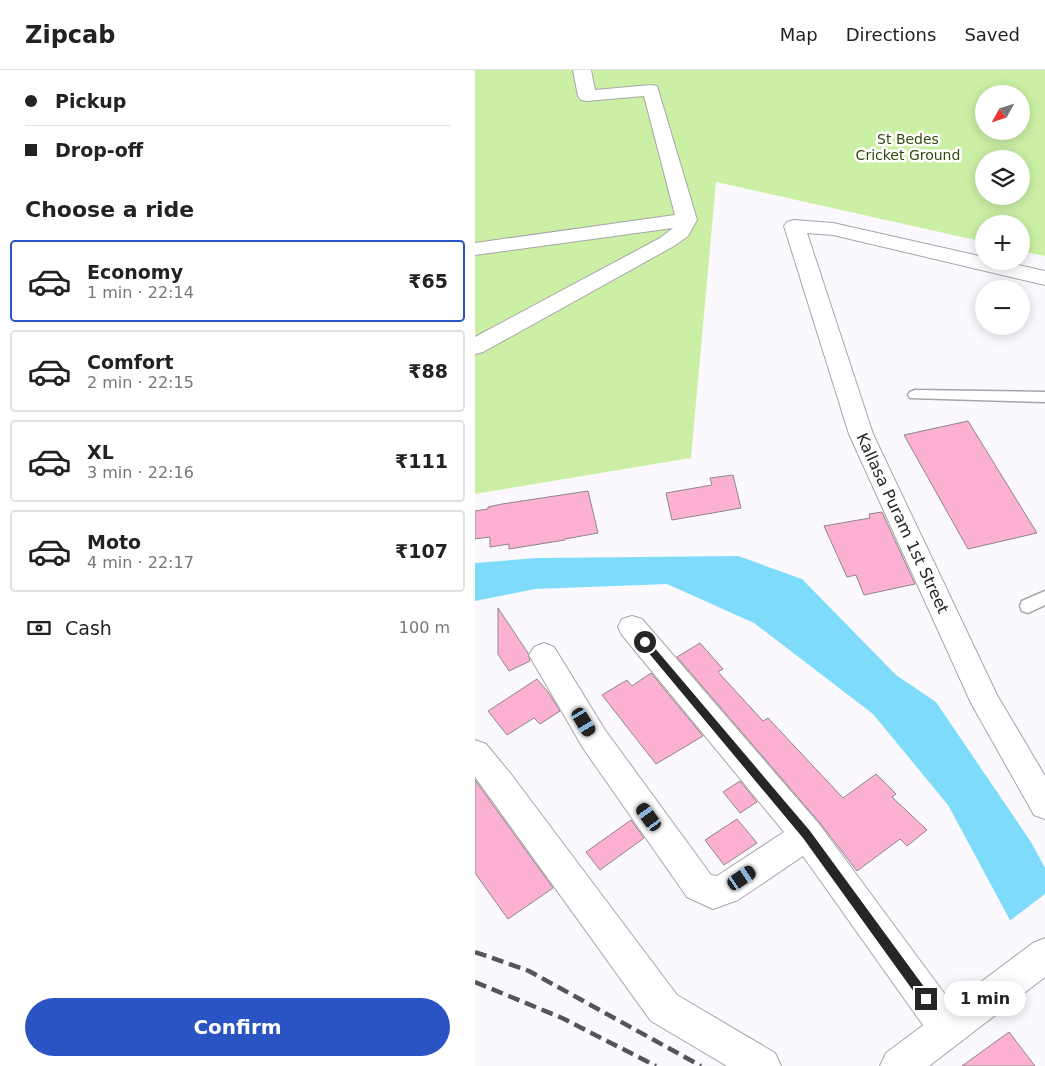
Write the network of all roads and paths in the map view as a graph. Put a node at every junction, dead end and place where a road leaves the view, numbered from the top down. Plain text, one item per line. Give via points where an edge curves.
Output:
1 (582, 70) edge
2 (687, 220) junction
3 (475, 249) edge
4 (1045, 278) edge
5 (475, 347) edge
6 (915, 395) dead end
7 (1045, 397) edge
8 (1045, 597) edge
9 (1027, 606) dead end
10 (632, 627) dead end
11 (544, 654) dead end
12 (475, 754) edge
13 (1045, 805) edge
14 (807, 835) junction
15 (1045, 955) edge
16 (947, 1029) junction
17 (762, 1066) edge
18 (899, 1066) edge

1 - 2 street via 587,96 651,90
2 - 3 street
2 - 5 street via 681,232 667,242
4 - 13 street, Kallasa Puram 1st Street via 833,229 794,226 861,434 985,703
6 - 7 lane
8 - 9 lane
10 - 14 street
11 - 14 street via 594,740 699,886 713,893 726,889
12 - 17 street via 664,1008
14 - 16 street
15 - 16 street
16 - 18 street

